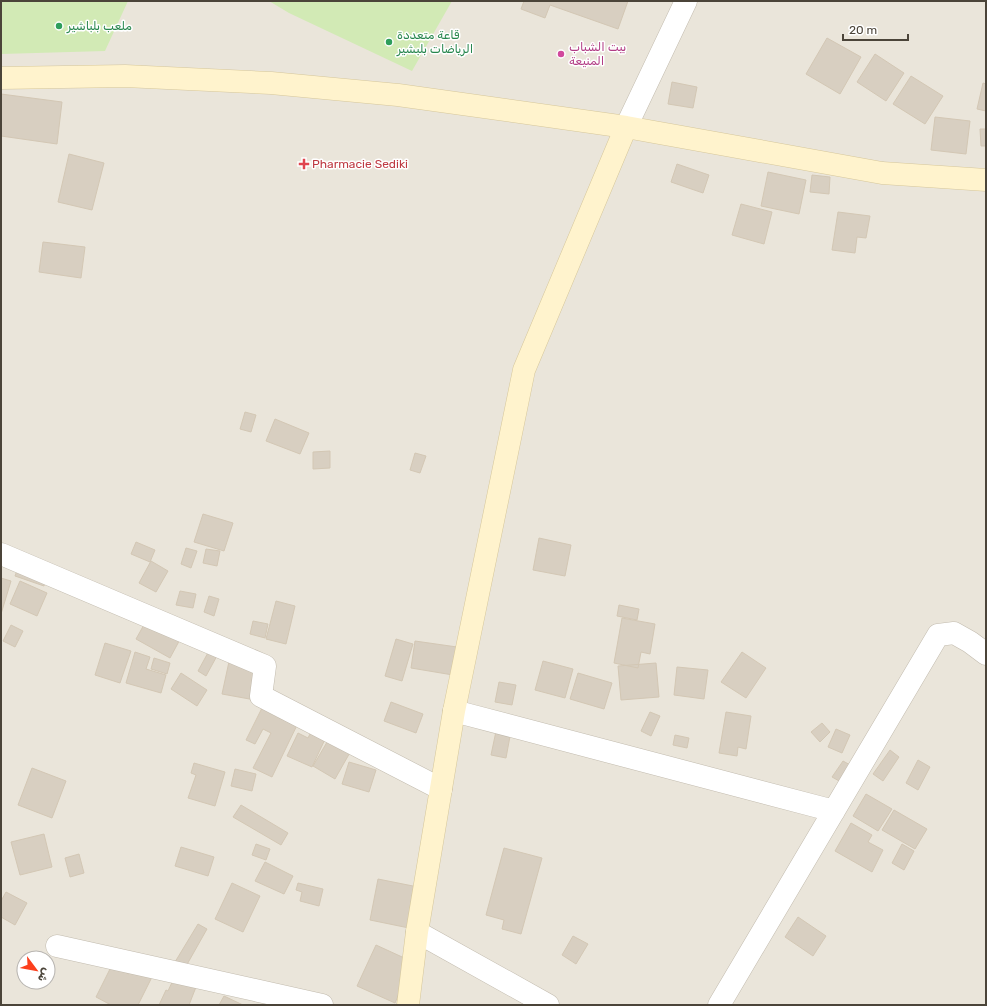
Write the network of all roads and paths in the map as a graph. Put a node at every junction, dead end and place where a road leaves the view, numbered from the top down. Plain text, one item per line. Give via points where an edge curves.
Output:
1 (686, 1) edge
2 (1, 78) edge
3 (626, 127) junction
4 (986, 180) edge
5 (1, 554) edge
6 (986, 654) edge
7 (454, 710) junction
8 (441, 789) junction
9 (834, 811) junction
10 (417, 932) junction
11 (57, 946) dead end
12 (271, 1000) edge
13 (322, 1005) edge
14 (408, 1005) edge
15 (548, 1005) edge
16 (719, 1005) edge

1 - 3 street
2 - 3 street via 125,76 271,83 398,95
3 - 4 street via 882,173
3 - 7 street via 524,370
5 - 8 street via 265,666 261,696
6 - 9 street via 954,633 938,635
7 - 8 street
7 - 9 street
8 - 10 street
9 - 16 street
10 - 14 street
10 - 15 street
11 - 12 street
12 - 13 street

